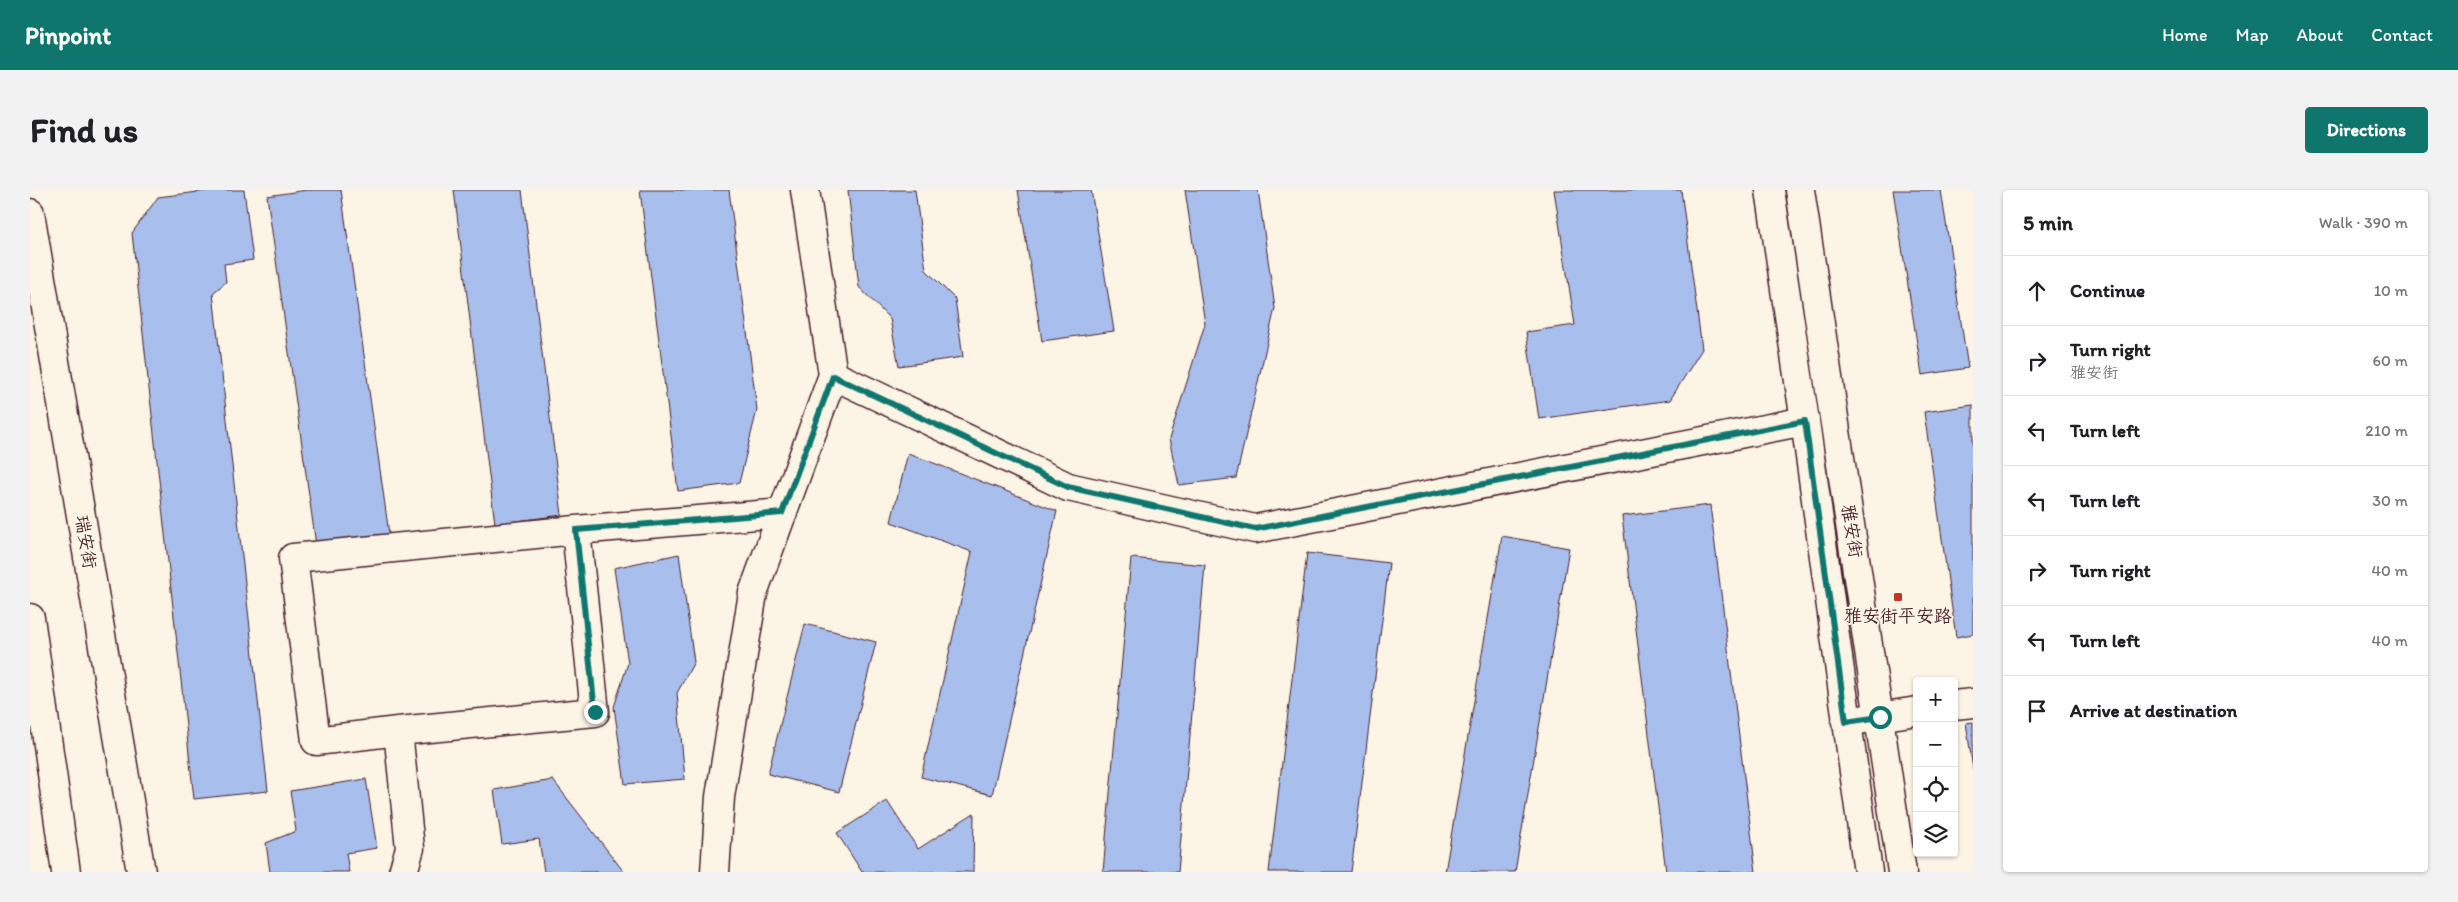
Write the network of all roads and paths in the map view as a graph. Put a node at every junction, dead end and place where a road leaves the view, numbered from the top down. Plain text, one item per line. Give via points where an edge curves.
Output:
1 (806, 190) edge
2 (1770, 190) edge
3 (1800, 190) edge
4 (30, 213) edge
5 (833, 376) junction
6 (1805, 421) junction
7 (782, 513) junction
8 (576, 530) junction
9 (30, 618) edge
10 (1973, 702) edge
11 (1958, 705) edge
12 (1913, 712) edge
13 (1880, 717) junction
14 (1846, 722) junction
15 (398, 731) junction
16 (66, 872) edge
17 (141, 872) edge
18 (403, 872) edge
19 (715, 872) edge
20 (1868, 872) edge
21 (1902, 872) edge

1 - 5 street
2 - 6 street, 雅安街
3 - 13 street, 雅安街
4 - 17 street, 瑞安街
5 - 6 street via 1068,487 1255,529
5 - 7 street
6 - 14 street, 雅安街
7 - 8 street
7 - 19 street via 753,593 720,797
8 - 15 street via 595,712
8 - 15 street via 293,558 316,741
9 - 16 street
10 - 11 street
12 - 13 street
13 - 14 street
13 - 21 street, 雅安街
14 - 20 street, 雅安街
15 - 18 street via 410,848

